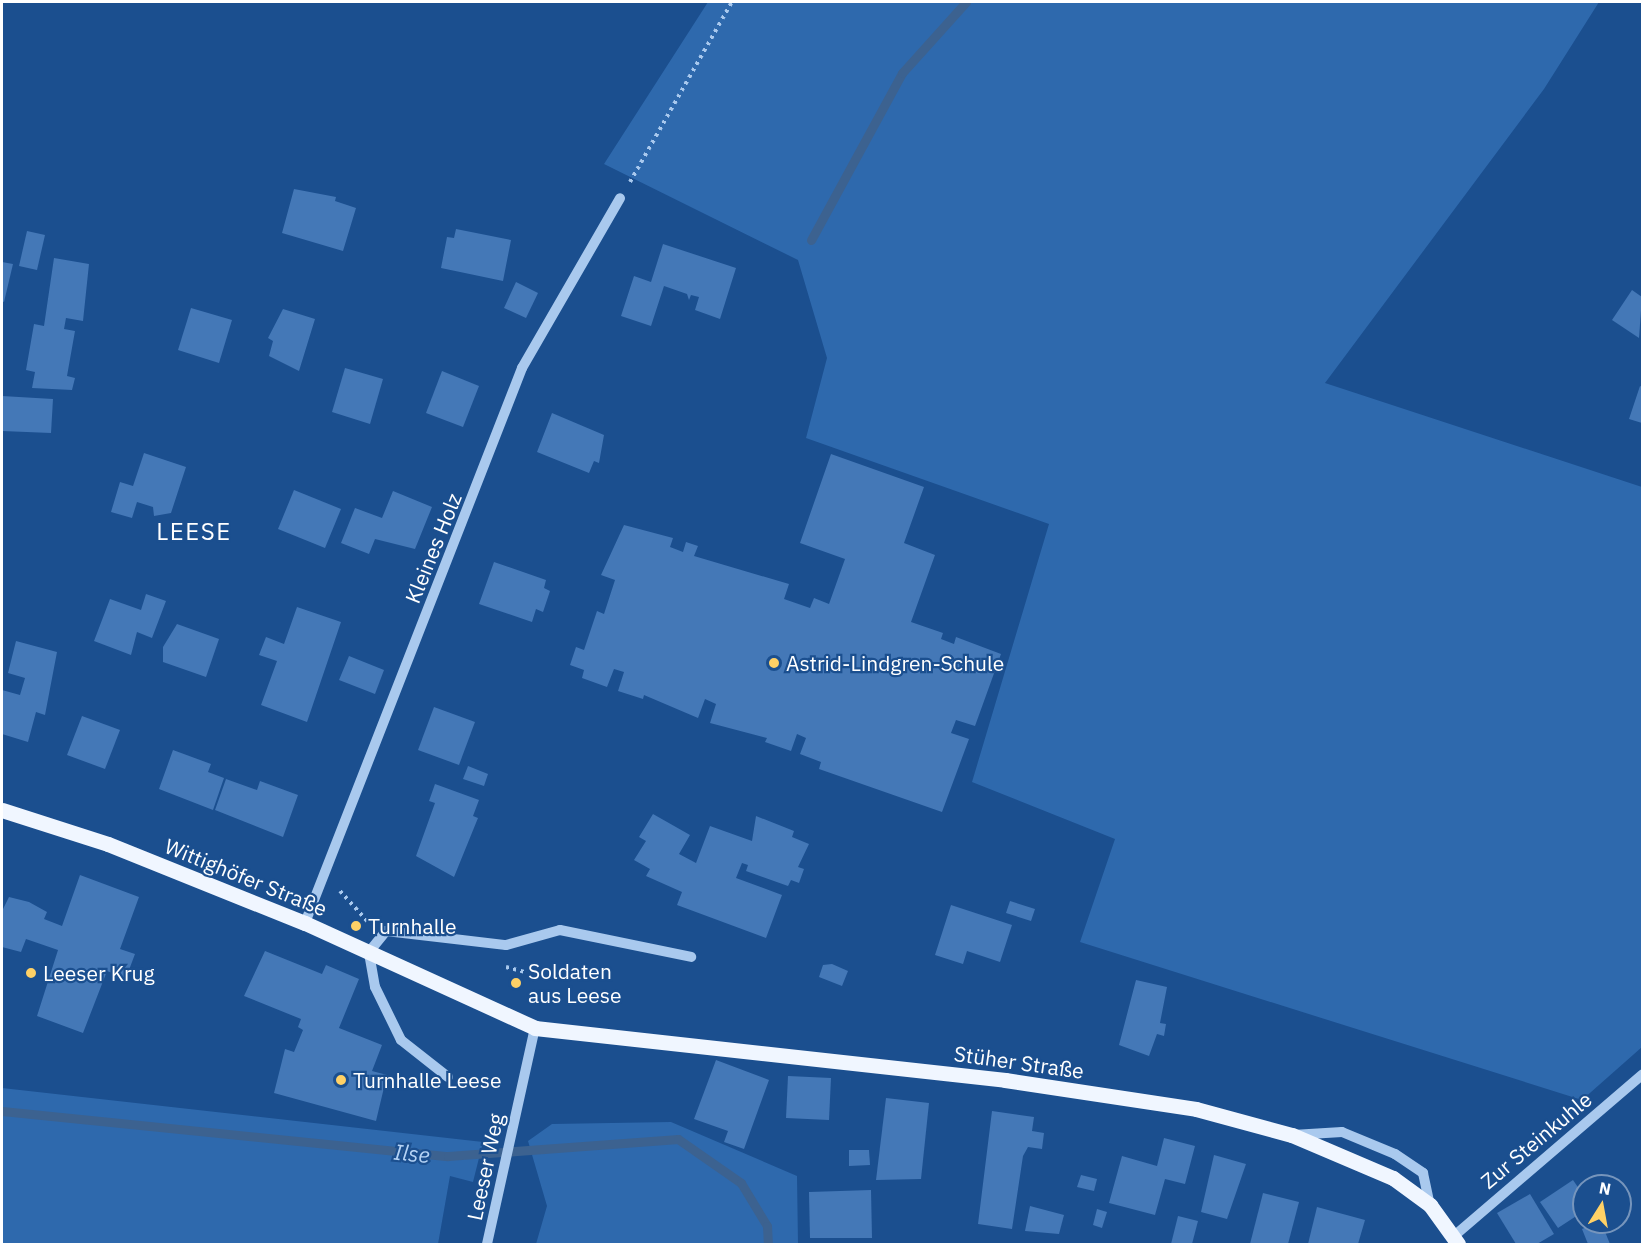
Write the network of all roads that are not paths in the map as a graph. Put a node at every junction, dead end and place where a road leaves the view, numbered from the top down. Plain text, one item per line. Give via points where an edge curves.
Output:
1 (620, 198) road end
2 (2, 810) edge
3 (305, 923) junction
4 (369, 952) junction
5 (691, 957) dead end
6 (535, 1028) junction
7 (1642, 1075) edge
8 (448, 1077) dead end
9 (1292, 1135) junction
10 (1430, 1205) junction
11 (1456, 1240) edge
12 (488, 1245) edge

1 - 3 street, Kleines Holz via 522,368
2 - 3 main road, Wittighöfer Straße via 108,844
3 - 4 main road, Wittighöfer Straße
4 - 5 street via 380,934 394,931 506,945 560,930
4 - 6 main road, Wittighöfer Straße
4 - 8 street via 375,987 401,1040
6 - 9 main road, Stüher Straße via 1005,1080 1196,1109
6 - 12 street, Leeser Weg
7 - 11 street, Zur Steinkuhle
9 - 10 main road, Stüher Straße via 1393,1178
9 - 10 street via 1342,1132 1395,1154 1423,1173
10 - 11 main road, Stüher Straße

